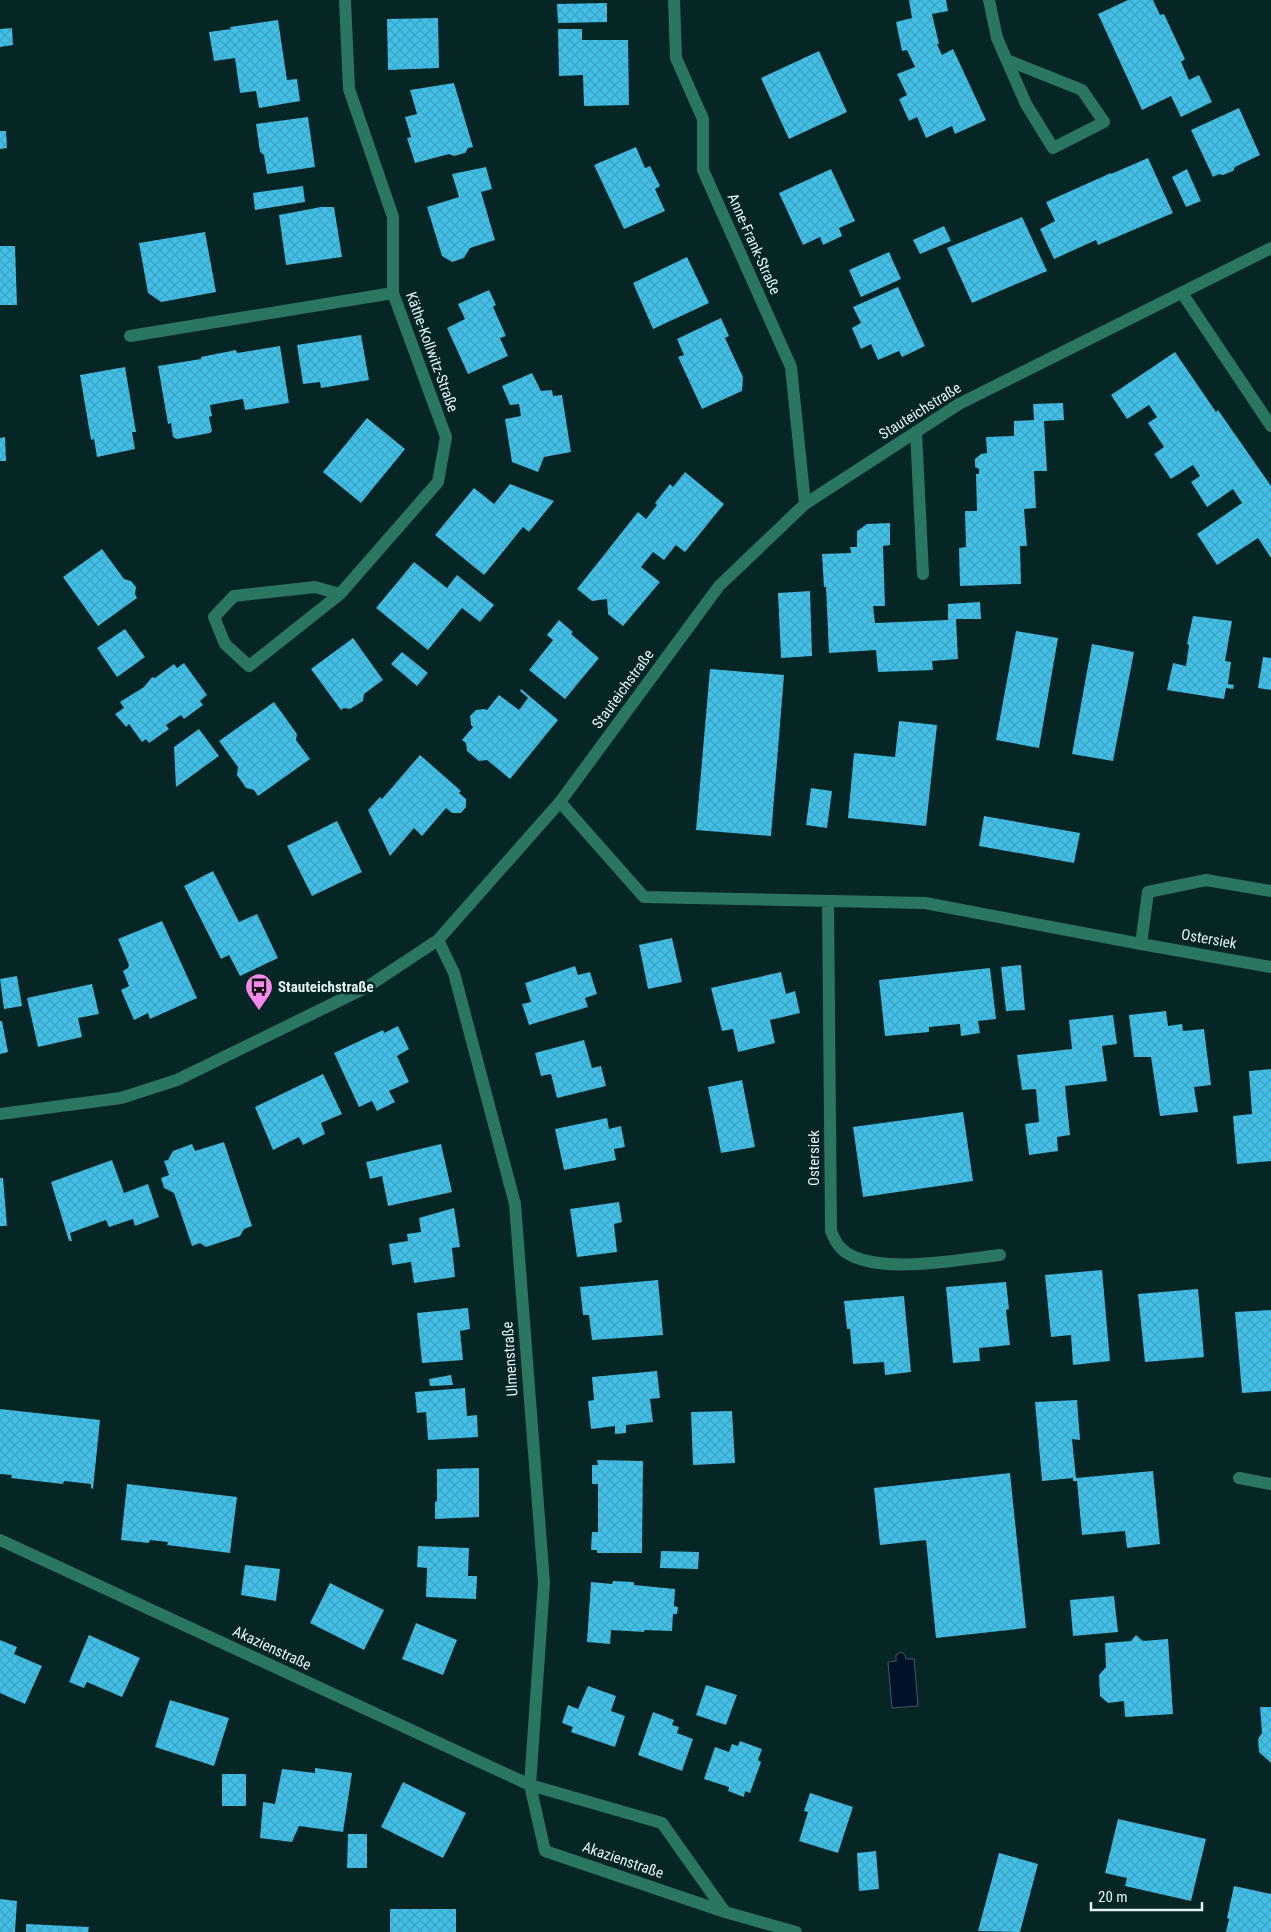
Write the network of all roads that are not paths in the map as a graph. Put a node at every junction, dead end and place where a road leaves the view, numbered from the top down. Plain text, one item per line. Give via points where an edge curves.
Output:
1 (345, 0) edge
2 (674, 0) edge
3 (989, 0) edge
4 (1007, 60) junction
5 (1271, 248) edge
6 (393, 293) junction
7 (1182, 293) junction
8 (130, 336) dead end
9 (1271, 426) edge
10 (916, 432) junction
11 (805, 504) junction
12 (923, 574) dead end
13 (340, 594) junction
14 (560, 802) junction
15 (1271, 891) edge
16 (828, 901) junction
17 (438, 940) junction
18 (1140, 944) junction
19 (1271, 967) edge
20 (0, 1114) edge
21 (1000, 1255) dead end
22 (1239, 1478) dead end
23 (1271, 1484) edge
24 (0, 1540) edge
25 (530, 1785) junction
26 (725, 1912) junction
27 (796, 1932) edge

1 - 6 street, Käthe-Kollwitz-Straße via 349,90 393,217
2 - 11 street, Anne-Frank-Straße via 676,58 704,119 703,170 791,367
3 - 4 street via 997,38
4 - 4 street via 1026,104 1053,148 1104,122 1082,90
5 - 7 street, Stauteichstraße
6 - 8 street
6 - 13 street, Käthe-Kollwitz-Straße via 446,437 438,482
7 - 9 street
7 - 10 street, Stauteichstraße via 959,404
10 - 11 street, Stauteichstraße
10 - 12 street
11 - 14 street, Stauteichstraße via 719,586
13 - 13 street, Käthe-Kollwitz-Straße via 249,666 225,644 214,617 234,596 315,587
14 - 16 street, Ostersiek via 644,897
14 - 17 street, Stauteichstraße
15 - 18 street via 1206,880 1148,892
16 - 18 street, Ostersiek via 924,903
16 - 21 street, Ostersiek via 831,1230 840,1248 858,1260 884,1265
17 - 20 street, Stauteichstraße via 367,987 177,1080 121,1098
17 - 25 street, Ulmenstraße via 454,973 515,1204 544,1583
18 - 19 street, Ostersiek
22 - 23 street
24 - 25 street, Akazienstraße
25 - 26 street, Akazienstraße via 662,1824
25 - 26 street, Akazienstraße via 545,1851
26 - 27 street, Akazienstraße

